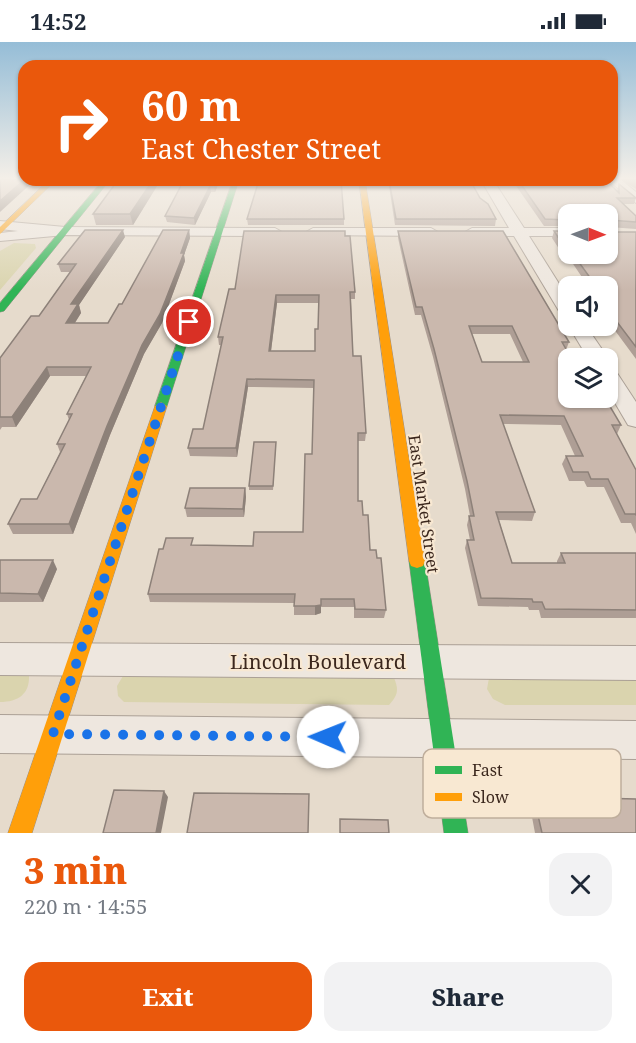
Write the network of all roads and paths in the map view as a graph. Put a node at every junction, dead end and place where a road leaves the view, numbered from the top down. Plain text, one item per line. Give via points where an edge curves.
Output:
1 (16, 216) edge
2 (77, 216) edge
3 (224, 216) edge
4 (366, 216) edge
5 (509, 216) edge
6 (2, 230) edge
7 (64, 231) junction
8 (219, 231) junction
9 (368, 232) junction
10 (519, 232) junction
11 (558, 232) edge
12 (558, 295) edge
13 (0, 309) edge
14 (618, 390) edge
15 (636, 420) edge
16 (0, 659) edge
17 (77, 660) junction
18 (431, 662) junction
19 (636, 663) edge
20 (0, 734) edge
21 (53, 734) junction
22 (442, 738) junction
23 (636, 740) edge
24 (444, 749) edge
25 (454, 818) edge
26 (20, 833) edge
27 (456, 833) edge

1 - 6 main road
2 - 7 main road
3 - 8 main road
4 - 9 main road, East Market Street
5 - 10 street
6 - 7 street
7 - 8 street
7 - 13 main road
8 - 9 street
8 - 17 main road
9 - 10 street
9 - 18 main road, East Market Street
10 - 11 street
10 - 12 street
14 - 15 street
16 - 17 street, Lincoln Boulevard
17 - 18 street, Lincoln Boulevard
17 - 21 main road
18 - 19 street, Lincoln Boulevard
18 - 22 main road, East Market Street
20 - 21 street
21 - 22 street
21 - 26 main road
22 - 23 street
22 - 24 main road, East Market Street
25 - 27 main road, East Market Street

